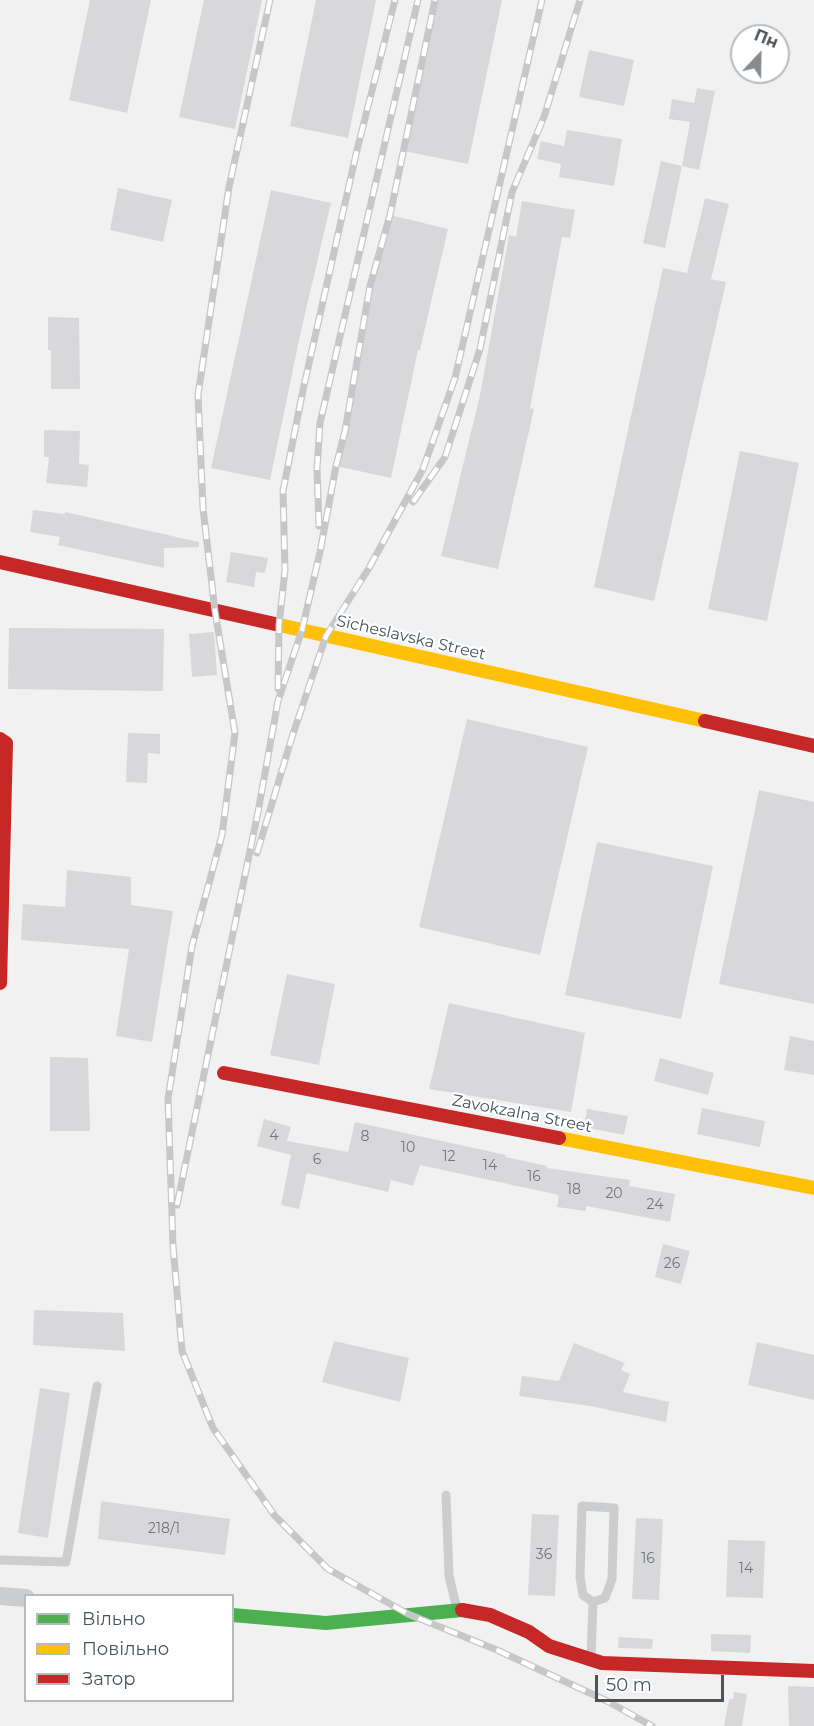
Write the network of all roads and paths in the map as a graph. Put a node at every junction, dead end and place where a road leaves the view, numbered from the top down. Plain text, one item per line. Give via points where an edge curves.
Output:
1 (0, 562) edge
2 (0, 739) edge
3 (814, 746) edge
4 (0, 983) edge
5 (224, 1072) dead end
6 (814, 1188) edge
7 (97, 1386) dead end
8 (446, 1495) dead end
9 (0, 1560) edge
10 (0, 1596) edge
11 (24, 1598) edge
12 (593, 1602) junction
13 (457, 1609) junction
14 (234, 1615) edge
15 (591, 1659) junction
16 (814, 1671) edge

1 - 3 street, Sicheslavska Street
2 - 4 street via 6,742
5 - 6 street, Zavokzalna Street
7 - 9 lane via 66,1562
8 - 13 lane via 449,1576
10 - 11 street
12 - 12 lane via 605,1598 612,1579 614,1508 582,1506 580,1577 583,1595
12 - 15 lane
13 - 14 street via 326,1623
13 - 15 street via 490,1615 529,1632 549,1646
15 - 16 street via 602,1663

